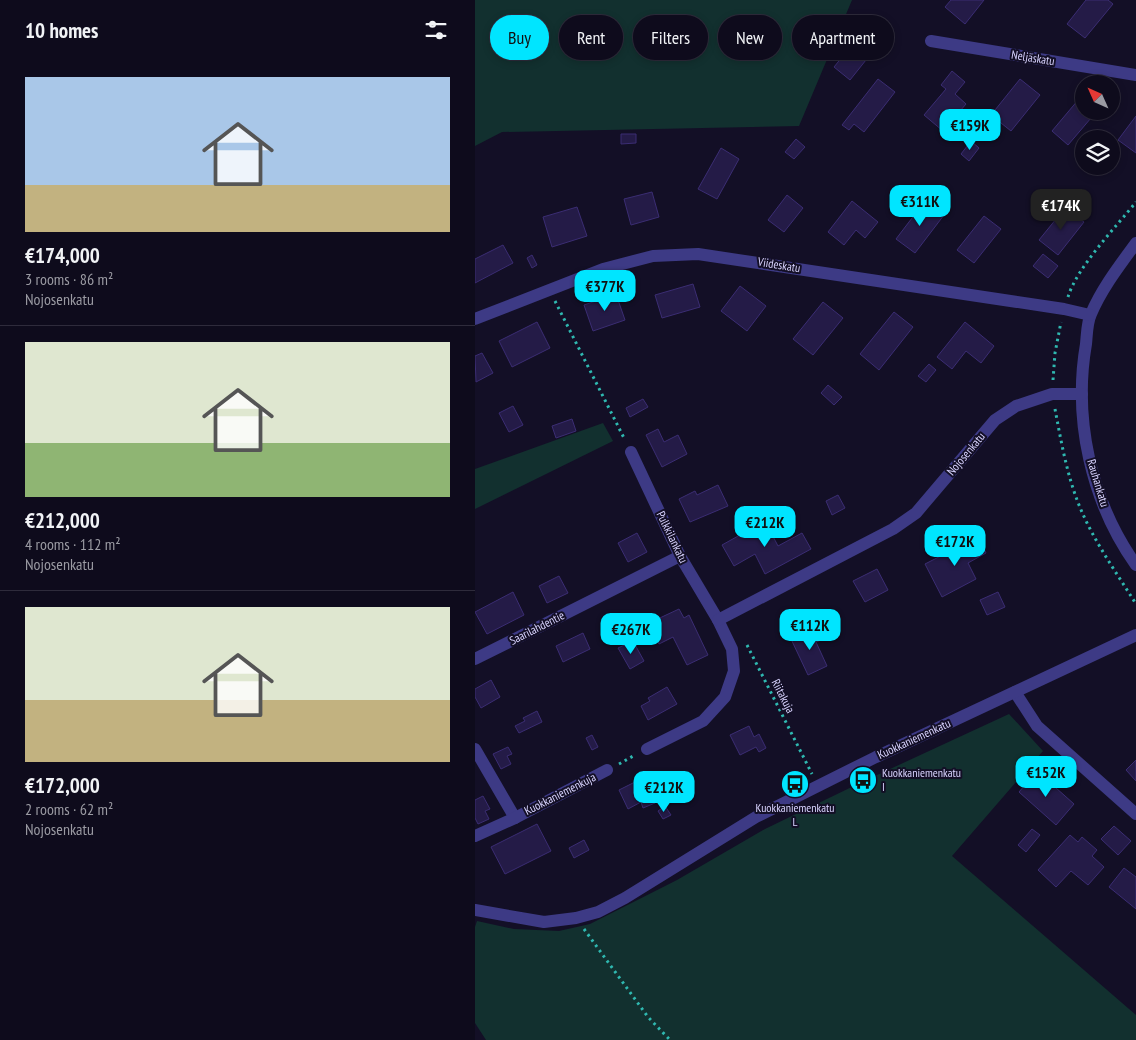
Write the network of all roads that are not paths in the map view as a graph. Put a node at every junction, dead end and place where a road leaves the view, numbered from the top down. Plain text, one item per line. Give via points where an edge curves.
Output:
1 (931, 41) dead end
2 (1136, 75) edge
3 (1136, 243) edge
4 (1090, 315) junction
5 (475, 319) edge
6 (1082, 394) junction
7 (631, 452) road end
8 (680, 556) junction
9 (1136, 565) edge
10 (718, 620) junction
11 (1136, 635) edge
12 (475, 659) edge
13 (1015, 692) junction
14 (475, 749) edge
15 (647, 749) road end
16 (607, 770) road end
17 (1136, 814) edge
18 (515, 818) junction
19 (475, 836) edge
20 (475, 910) edge

1 - 2 street, Neljäskatu
3 - 4 street via 1110,279
4 - 5 street, Viideskatu via 698,254 653,256 603,269
4 - 6 street
6 - 9 street, Rauhankatu via 1091,466 1100,498
6 - 10 street, Nojosenkatu via 1053,394 1016,406 995,420 916,513 893,529
7 - 8 street, Pulkkilankatu
8 - 10 street, Pulkkilankatu
8 - 12 street, Saarilahdentie
10 - 15 street via 732,649 734,671 725,697 703,721
11 - 13 street, Kuokkaniemenkatu
13 - 17 street via 1037,726
13 - 20 street, Kuokkaniemenkatu via 756,817 598,912 545,922
14 - 18 street
16 - 18 street, Kuokkaniemenkuja
18 - 19 street, Kuokkaniemenkuja

